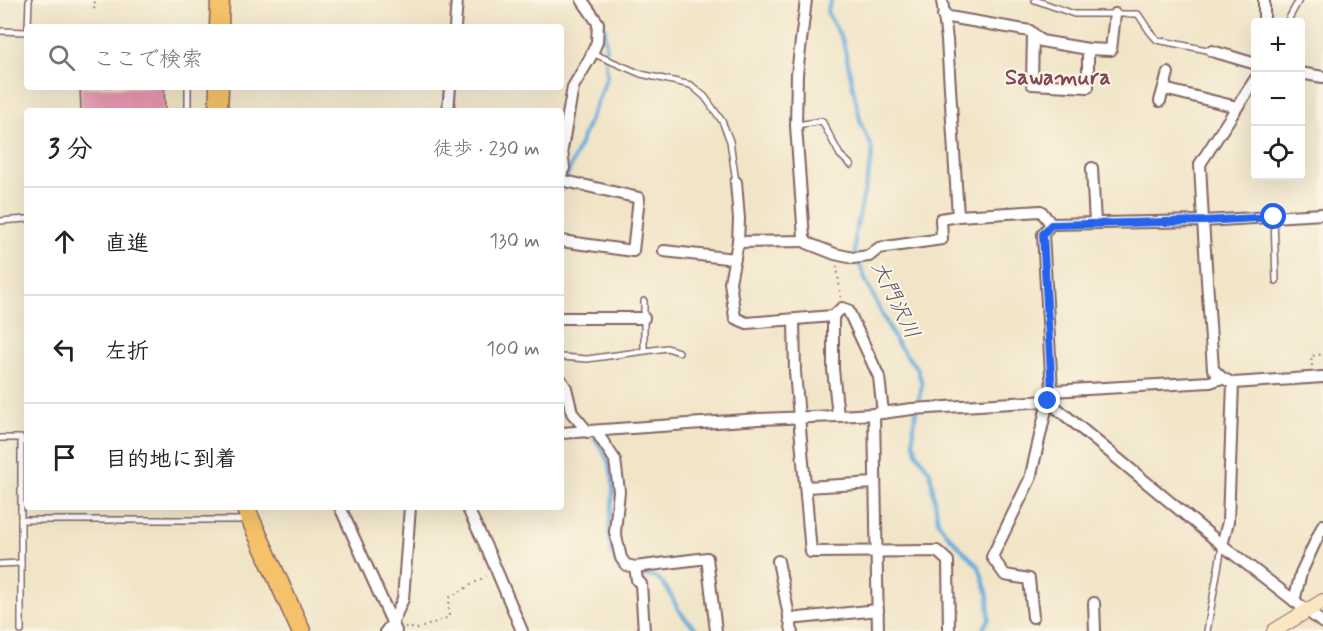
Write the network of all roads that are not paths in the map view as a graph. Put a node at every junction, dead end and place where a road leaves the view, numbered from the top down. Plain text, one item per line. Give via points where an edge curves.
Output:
1 (29, 0) edge
2 (220, 0) edge
3 (457, 0) edge
4 (582, 0) edge
5 (806, 0) edge
6 (942, 0) edge
7 (1035, 0) edge
8 (1264, 0) edge
9 (1299, 0) edge
10 (1115, 14) junction
11 (943, 16) junction
12 (1264, 18) edge
13 (1289, 18) edge
14 (28, 24) edge
15 (219, 24) edge
16 (455, 24) edge
17 (0, 31) edge
18 (24, 32) edge
19 (1033, 34) junction
20 (1088, 49) junction
21 (1212, 51) joint
22 (592, 53) junction
23 (1251, 63) edge
24 (1168, 73) dead end
25 (1305, 75) edge
26 (1323, 78) edge
27 (1251, 86) edge
28 (1164, 89) junction
29 (188, 90) edge
30 (219, 90) edge
31 (450, 90) edge
32 (1160, 101) dead end
33 (1237, 107) junction
34 (188, 108) edge
35 (219, 108) edge
36 (448, 108) edge
37 (796, 126) junction
38 (564, 139) edge
39 (851, 165) dead end
40 (1092, 168) dead end
41 (564, 178) edge
42 (736, 182) joint
43 (1323, 214) edge
44 (958, 216) junction
45 (1274, 217) junction
46 (24, 219) edge
47 (0, 221) edge
48 (1203, 221) junction
49 (1095, 224) junction
50 (1051, 225) junction
51 (564, 241) edge
52 (806, 241) junction
53 (738, 242) junction
54 (664, 251) dead end
55 (735, 259) junction
56 (1276, 280) dead end
57 (644, 302) dead end
58 (833, 316) junction
59 (564, 318) edge
60 (644, 318) junction
61 (794, 320) junction
62 (644, 351) junction
63 (679, 352) dead end
64 (564, 357) edge
65 (1222, 378) junction
66 (1318, 378) edge
67 (1233, 383) junction
68 (564, 385) edge
69 (1050, 396) junction
70 (879, 413) junction
71 (838, 416) junction
72 (800, 418) junction
73 (592, 431) junction
74 (564, 433) edge
75 (0, 438) edge
76 (875, 483) junction
77 (806, 487) junction
78 (341, 510) edge
79 (410, 510) edge
80 (468, 510) edge
81 (247, 512) edge
82 (21, 520) junction
83 (1323, 525) edge
84 (1222, 544) junction
85 (877, 551) junction
86 (778, 561) dead end
87 (21, 563) junction
88 (0, 564) edge
89 (636, 572) junction
90 (1294, 601) junction
91 (1323, 601) edge
92 (1094, 603) dead end
93 (878, 610) junction
94 (1308, 611) junction
95 (1033, 617) dead end
96 (789, 619) junction
97 (1323, 623) edge
98 (391, 629) edge
99 (1280, 629) edge
100 (21, 631) edge
101 (301, 631) edge
102 (522, 631) edge
103 (644, 631) edge
104 (716, 631) edge
105 (792, 631) edge
106 (878, 631) edge
107 (949, 631) edge
108 (1095, 631) edge
109 (1207, 631) edge

1 - 14 lane
2 - 15 highway
3 - 16 street
4 - 22 street via 598,23
5 - 37 street via 797,74
6 - 11 street
7 - 10 lane via 1074,14
8 - 12 street
9 - 13 lane
10 - 20 street via 1111,50
10 - 21 lane via 1138,14 1158,40
11 - 19 street
11 - 44 street
17 - 18 lane
19 - 20 street via 1041,41
19 - 20 street via 1032,84 1088,87
21 - 23 street
22 - 38 street via 573,87
22 - 42 lane via 641,74 692,85 722,121 730,141
24 - 28 street
25 - 26 street
27 - 33 street
28 - 32 street
28 - 33 street
29 - 34 lane
30 - 35 highway
31 - 36 street
33 - 48 street via 1200,164
37 - 39 lane via 822,121 840,155
37 - 52 street
40 - 49 street
41 - 51 street via 639,198 633,251
42 - 53 street
43 - 45 street
44 - 50 street via 1041,211
44 - 52 street via 941,219 942,239 879,248 869,256 835,254
45 - 48 street
45 - 56 lane
46 - 47 lane
48 - 49 street
48 - 65 street via 1213,369
49 - 50 street
50 - 69 street via 1043,234
52 - 53 street
53 - 55 street
54 - 55 street
55 - 61 street via 730,282 735,318 747,323
57 - 60 lane
58 - 61 street
58 - 70 street via 842,308 848,310 879,377
58 - 71 street
59 - 60 street
60 - 62 lane
61 - 72 street
62 - 63 lane via 667,348
62 - 64 lane via 587,359
65 - 67 street
65 - 69 street
66 - 67 street
67 - 84 street via 1228,522
68 - 73 street via 572,413
69 - 70 street
69 - 84 street
69 - 95 street via 1030,479 992,557 1005,575 1029,579
70 - 71 street
70 - 76 street
71 - 72 street
72 - 73 street
72 - 77 street
73 - 74 street
73 - 89 street via 615,460 615,532 621,558
75 - 82 lane via 21,438
76 - 77 street
76 - 85 street
77 - 85 street via 811,552
78 - 98 street
79 - 98 street via 403,599
80 - 102 street
81 - 82 lane via 239,520
81 - 101 highway
82 - 87 lane
83 - 90 street via 1301,573
84 - 90 street
84 - 109 lane
85 - 93 street
85 - 107 street via 937,551 948,561
86 - 96 street
87 - 88 lane
87 - 100 lane
89 - 103 street
89 - 104 street via 707,558
90 - 94 street
91 - 94 street
92 - 108 street
93 - 96 street
93 - 106 street
94 - 97 street
94 - 99 street
96 - 105 street

